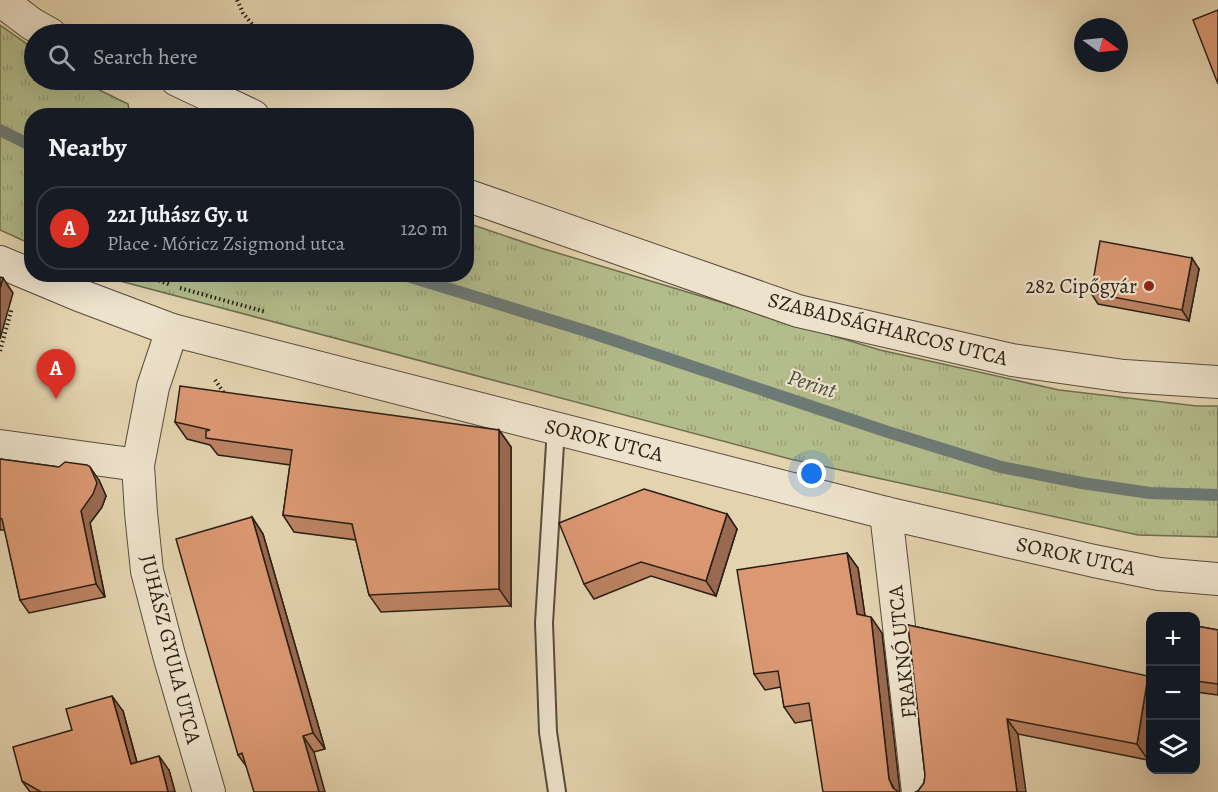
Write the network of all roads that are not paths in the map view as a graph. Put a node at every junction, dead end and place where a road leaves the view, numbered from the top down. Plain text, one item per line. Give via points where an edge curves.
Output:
1 (0, 0) edge
2 (32, 24) edge
3 (198, 90) edge
4 (236, 108) edge
5 (474, 198) edge
6 (0, 262) edge
7 (24, 272) edge
8 (46, 282) edge
9 (172, 330) junction
10 (1218, 382) edge
11 (556, 428) junction
12 (0, 446) edge
13 (138, 465) junction
14 (886, 513) junction
15 (1218, 579) edge
16 (209, 792) edge
17 (557, 792) edge
18 (918, 792) edge

1 - 2 street
3 - 4 street
5 - 10 street, SZABADSÁGHARCOS UTCA via 798,311 1012,360 1124,376
6 - 7 street, SOROK UTCA
8 - 9 street, SOROK UTCA
9 - 11 street, SOROK UTCA
9 - 13 street, JUHÁSZ GYULA UTCA via 153,387
11 - 14 street, SOROK UTCA
11 - 17 lane via 544,623 548,732
12 - 13 street
13 - 16 street, JUHÁSZ GYULA UTCA via 147,571
14 - 15 street, SOROK UTCA via 1094,561 1160,574
14 - 18 street, FRAKNÓ UTCA

